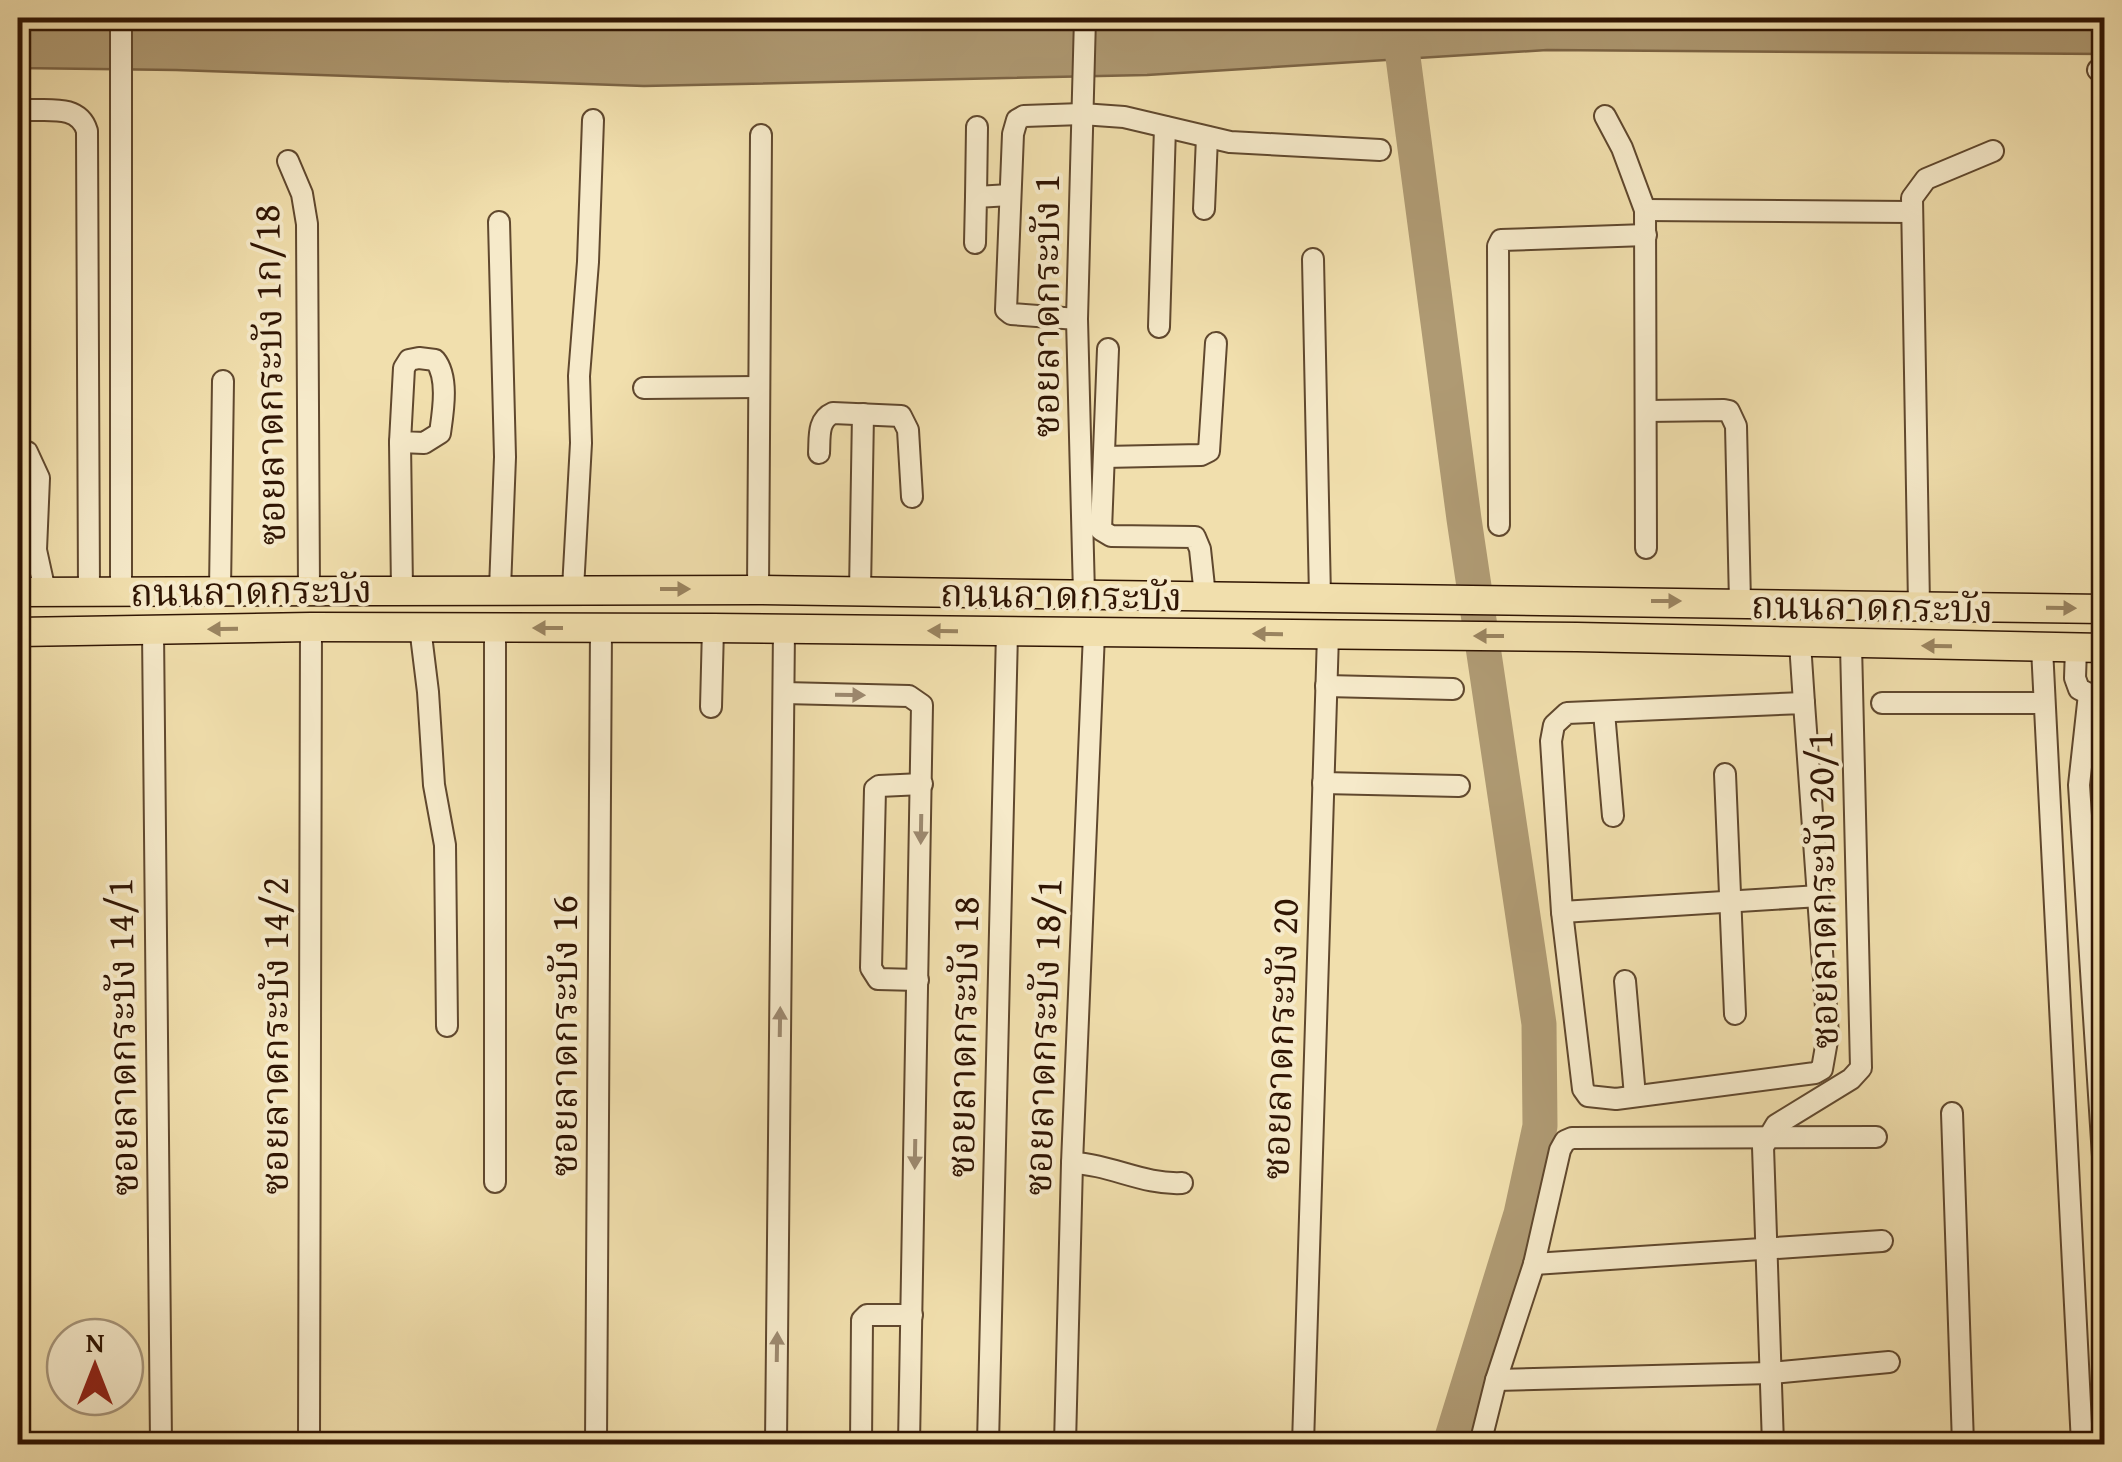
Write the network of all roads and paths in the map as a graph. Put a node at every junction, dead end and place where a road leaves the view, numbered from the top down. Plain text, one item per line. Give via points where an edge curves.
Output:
1 (121, 18) edge
2 (1085, 18) edge
3 (1083, 105) junction
4 (24, 110) dead end
5 (1605, 116) dead end
6 (593, 120) dead end
7 (1164, 126) junction
8 (977, 127) dead end
9 (761, 135) dead end
10 (1207, 137) junction
11 (1380, 150) dead end
12 (1994, 151) dead end
13 (288, 161) dead end
14 (1010, 195) junction
15 (976, 197) junction
16 (1204, 208) dead end
17 (1645, 210) junction
18 (1912, 212) junction
19 (499, 222) dead end
20 (1646, 235) junction
21 (976, 244) dead end
22 (1313, 259) dead end
23 (1077, 319) junction
24 (1159, 327) dead end
25 (1216, 344) dead end
26 (1108, 348) dead end
27 (223, 381) dead end
28 (758, 387) junction
29 (644, 388) dead end
30 (1647, 411) junction
31 (863, 414) junction
32 (400, 442) dead end
33 (18, 450) edge
34 (819, 453) dead end
35 (1104, 456) junction
36 (912, 498) dead end
37 (1499, 525) dead end
38 (1646, 548) dead end
39 (27, 550) edge
40 (309, 588) junction
41 (402, 588) junction
42 (500, 588) junction
43 (220, 589) junction
44 (573, 589) junction
45 (122, 590) junction
46 (758, 590) junction
47 (88, 591) junction
48 (31, 592) edge
49 (860, 592) junction
50 (1084, 594) junction
51 (1204, 596) junction
52 (1320, 597) junction
53 (1740, 602) junction
54 (1919, 606) junction
55 (2104, 608) edge
56 (312, 627) junction
57 (420, 627) junction
58 (495, 627) junction
59 (602, 628) junction
60 (712, 628) junction
61 (784, 629) junction
62 (154, 630) junction
63 (18, 632) edge
64 (1008, 632) junction
65 (1094, 633) junction
66 (1328, 635) junction
67 (1800, 643) junction
68 (1851, 645) junction
69 (2042, 648) junction
70 (2090, 648) edge
71 (1326, 686) junction
72 (1453, 689) dead end
73 (784, 694) junction
74 (2097, 694) edge
75 (1804, 702) junction
76 (1882, 702) dead end
77 (2044, 703) junction
78 (711, 707) dead end
79 (1604, 712) junction
80 (1724, 774) dead end
81 (1323, 782) junction
82 (922, 784) junction
83 (1459, 786) dead end
84 (1614, 816) dead end
85 (1820, 896) junction
86 (1729, 902) junction
87 (1562, 912) junction
88 (918, 980) junction
89 (1624, 981) dead end
90 (1735, 1014) dead end
91 (447, 1026) dead end
92 (1635, 1096) junction
93 (1952, 1113) dead end
94 (1876, 1137) dead end
95 (1766, 1138) junction
96 (1072, 1163) junction
97 (2104, 1172) edge
98 (494, 1182) dead end
99 (1182, 1183) dead end
100 (1882, 1242) dead end
101 (1766, 1251) junction
102 (1534, 1264) junction
103 (912, 1315) junction
104 (1889, 1362) dead end
105 (1771, 1373) junction
106 (1496, 1380) junction
107 (160, 1444) edge
108 (309, 1444) edge
109 (596, 1444) edge
110 (776, 1444) edge
111 (861, 1444) edge
112 (910, 1444) edge
113 (988, 1444) edge
114 (1065, 1444) edge
115 (1303, 1444) edge
116 (1480, 1444) edge
117 (1774, 1444) edge
118 (1963, 1444) edge
119 (2082, 1444) edge

1 - 45 street
2 - 3 street, ซอยลาดกระบัง 1
3 - 7 street
3 - 14 street via 1017,120
3 - 23 street, ซอยลาดกระบัง 1
4 - 47 street via 75,112 87,131
5 - 17 street
6 - 44 street
7 - 10 street
7 - 24 street
8 - 15 street
9 - 28 street
10 - 11 street
10 - 16 street
12 - 18 street via 1926,179 1912,198
13 - 40 street, ซอยลาดกระบัง 1ก/18 via 307,224
14 - 15 street
14 - 23 street via 1006,310
15 - 21 street
17 - 18 street
17 - 20 street
18 - 54 street
19 - 42 street via 506,456
20 - 30 street
20 - 37 street via 1501,240
22 - 52 street
23 - 50 street, ซอยลาดกระบัง 1
25 - 35 street via 1208,451
26 - 35 street
27 - 43 street
28 - 29 street
28 - 46 street
30 - 38 street
30 - 53 street via 1724,410 1733,418
31 - 34 street via 826,416
31 - 36 street via 906,421
31 - 49 street
32 - 41 street
33 - 39 street via 27,452 38,478
35 - 51 street via 1104,533 1195,537
39 - 48 street
40 - 41 main road, ถนนลาดกระบัง
40 - 43 main road, ถนนลาดกระบัง
41 - 42 main road, ถนนลาดกระบัง
42 - 44 main road, ถนนลาดกระบัง
43 - 45 main road, ถนนลาดกระบัง
44 -> 46 main road, ถนนลาดกระบัง
45 - 47 main road, ถนนลาดกระบัง
46 - 49 main road, ถนนลาดกระบัง
47 - 48 main road, ถนนลาดกระบัง
49 - 50 main road, ถนนลาดกระบัง
50 - 51 main road, ถนนลาดกระบัง
51 - 52 main road, ถนนลาดกระบัง
52 -> 53 main road, ถนนลาดกระบัง
53 - 54 main road, ถนนลาดกระบัง
54 -> 55 main road, ถนนลาดกระบัง
56 - 57 main road, ถนนลาดกระบัง
56 -> 62 main road, ถนนลาดกระบัง
56 - 108 street, ซอยลาดกระบัง 14/2
57 - 58 main road, ถนนลาดกระบัง
57 - 91 street via 445,845
59 -> 58 main road, ถนนลาดกระบัง
58 - 98 street
59 - 60 main road, ถนนลาดกระบัง
59 - 109 street, ซอยลาดกระบัง 16
60 - 61 main road, ถนนลาดกระบัง
60 - 78 street
64 -> 61 main road, ถนนลาดกระบัง
61 - 73 street
62 - 63 main road, ถนนลาดกระบัง
62 - 107 street, ซอยลาดกระบัง 14/1
64 - 65 main road, ถนนลาดกระบัง
64 - 113 street, ซอยลาดกระบัง 18
66 -> 65 main road, ถนนลาดกระบัง
65 - 96 street, ซอยลาดกระบัง 18/1
67 -> 66 main road, ถนนลาดกระบัง
66 - 71 street, ซอยลาดกระบัง 20
67 - 68 main road, ถนนลาดกระบัง
67 - 75 street
69 -> 68 main road, ถนนลาดกระบัง
68 - 95 street, ซอยลาดกระบัง 20/1 via 1861,1068 1776,1124
69 - 70 main road, ถนนลาดกระบัง
69 - 77 street
70 - 74 street via 2075,678 2079,689
71 - 72 street
71 - 81 street, ซอยลาดกระบัง 20
73 -> 82 street via 916,699 923,713
110 -> 73 street
74 - 97 street via 2079,784
75 - 79 street
75 - 85 street
76 - 77 street
77 - 119 street
79 - 84 street
79 - 87 street via 1565,714 1551,737
80 - 86 street
81 - 83 street
81 - 115 street, ซอยลาดกระบัง 20
82 -> 88 street
82 - 88 street via 875,789 870,968 878,979
85 - 86 street
85 - 92 street via 1828,1035 1822,1069
86 - 87 street
86 - 90 street
87 - 92 street via 1583,1089 1595,1098
88 -> 103 street
89 - 92 street
93 - 118 street
94 - 95 street
95 - 101 street
95 - 102 street via 1572,1138 1560,1150
96 - 99 street via 1148,1182
96 - 114 street, ซอยลาดกระบัง 18/1
100 - 101 street
101 - 102 street
101 - 105 street
102 - 106 street
103 - 111 street via 862,1320
103 - 112 street
104 - 105 street
105 - 106 street
105 - 117 street
106 - 116 street

